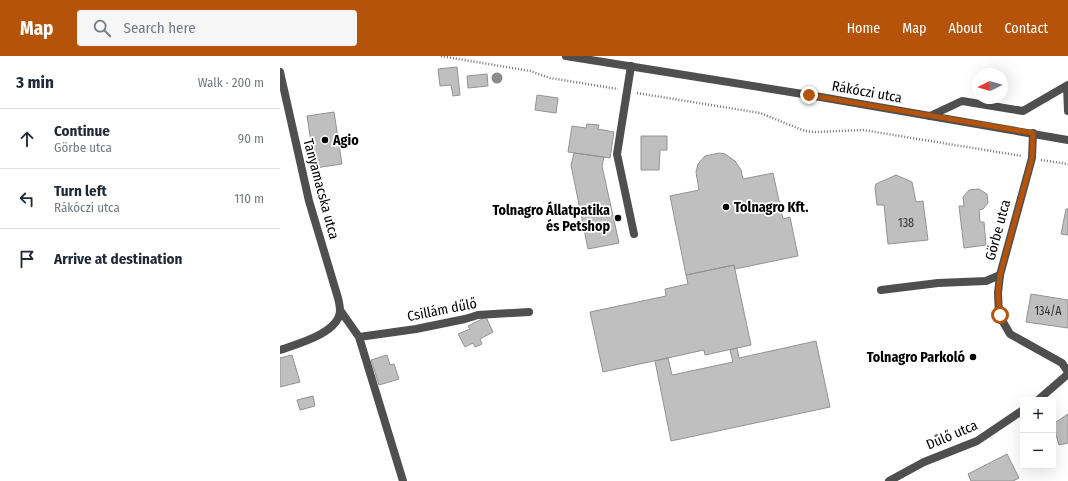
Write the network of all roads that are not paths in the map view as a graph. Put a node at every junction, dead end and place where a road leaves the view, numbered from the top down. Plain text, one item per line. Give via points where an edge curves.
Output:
1 (566, 56) edge
2 (631, 66) junction
3 (280, 72) edge
4 (1067, 86) edge
5 (1068, 111) edge
6 (930, 116) junction
7 (1033, 133) junction
8 (1068, 140) edge
9 (634, 234) dead end
10 (1000, 275) junction
11 (881, 290) dead end
12 (340, 310) junction
13 (530, 312) dead end
14 (359, 337) junction
15 (280, 350) edge
16 (1068, 373) edge
17 (1041, 397) edge
18 (1020, 412) edge
19 (403, 481) edge
20 (889, 481) edge

1 - 2 street, Rákóczi utca
2 - 6 street, Rákóczi utca
2 - 9 street via 617,154
3 - 12 street, Tanyamacska utca via 309,201
4 - 5 street
4 - 6 street via 1023,111 962,101
6 - 7 street, Rákóczi utca
7 - 8 street, Rákóczi utca
7 - 10 street, Görbe utca via 1032,158
10 - 11 street via 986,281 938,283
10 - 16 street, Görbe utca via 1000,315 1010,334 1062,364
12 - 14 street
12 - 15 street via 338,318 327,331
13 - 14 street, Csillám dűlő via 478,315 416,329
14 - 19 street
16 - 17 street
18 - 20 street, Dűlő utca via 977,441 924,462

